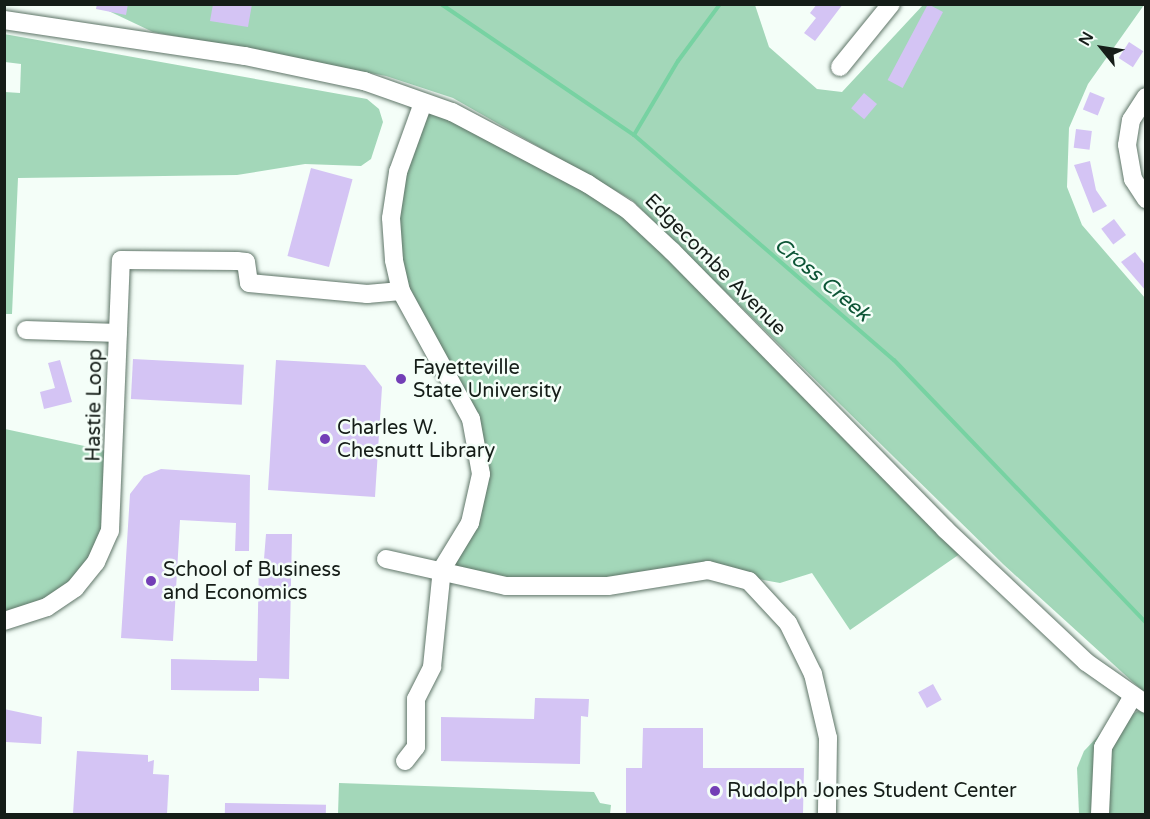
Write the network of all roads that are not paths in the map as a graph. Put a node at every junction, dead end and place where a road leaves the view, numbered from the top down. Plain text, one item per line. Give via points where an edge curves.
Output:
1 (891, 4) edge
2 (4, 20) edge
3 (840, 67) dead end
4 (1146, 97) edge
5 (423, 103) junction
6 (1146, 199) edge
7 (401, 291) junction
8 (26, 330) dead end
9 (118, 333) junction
10 (386, 559) dead end
11 (442, 569) junction
12 (4, 621) edge
13 (1139, 700) edge
14 (405, 760) dead end
15 (827, 814) edge
16 (1100, 814) edge

1 - 3 street
2 - 5 street, Edgecombe Avenue via 308,68
4 - 6 street via 1131,120 1127,146 1133,179
5 - 7 street via 392,202 391,233
5 - 13 street, Edgecombe Avenue via 524,149 628,210 945,529 1086,662
7 - 9 street, Hastie Loop via 367,294 249,283 246,262 237,261 121,260
7 - 11 street via 464,403 480,457 478,498
8 - 9 street
9 - 12 street, Hastie Loop via 116,478 110,531 87,576 62,599
10 - 11 street
11 - 14 street via 432,666 416,699 416,747
11 - 15 street via 477,581 535,587 608,585 708,570 749,581 788,623 813,674 828,738
13 - 16 street via 1103,747

